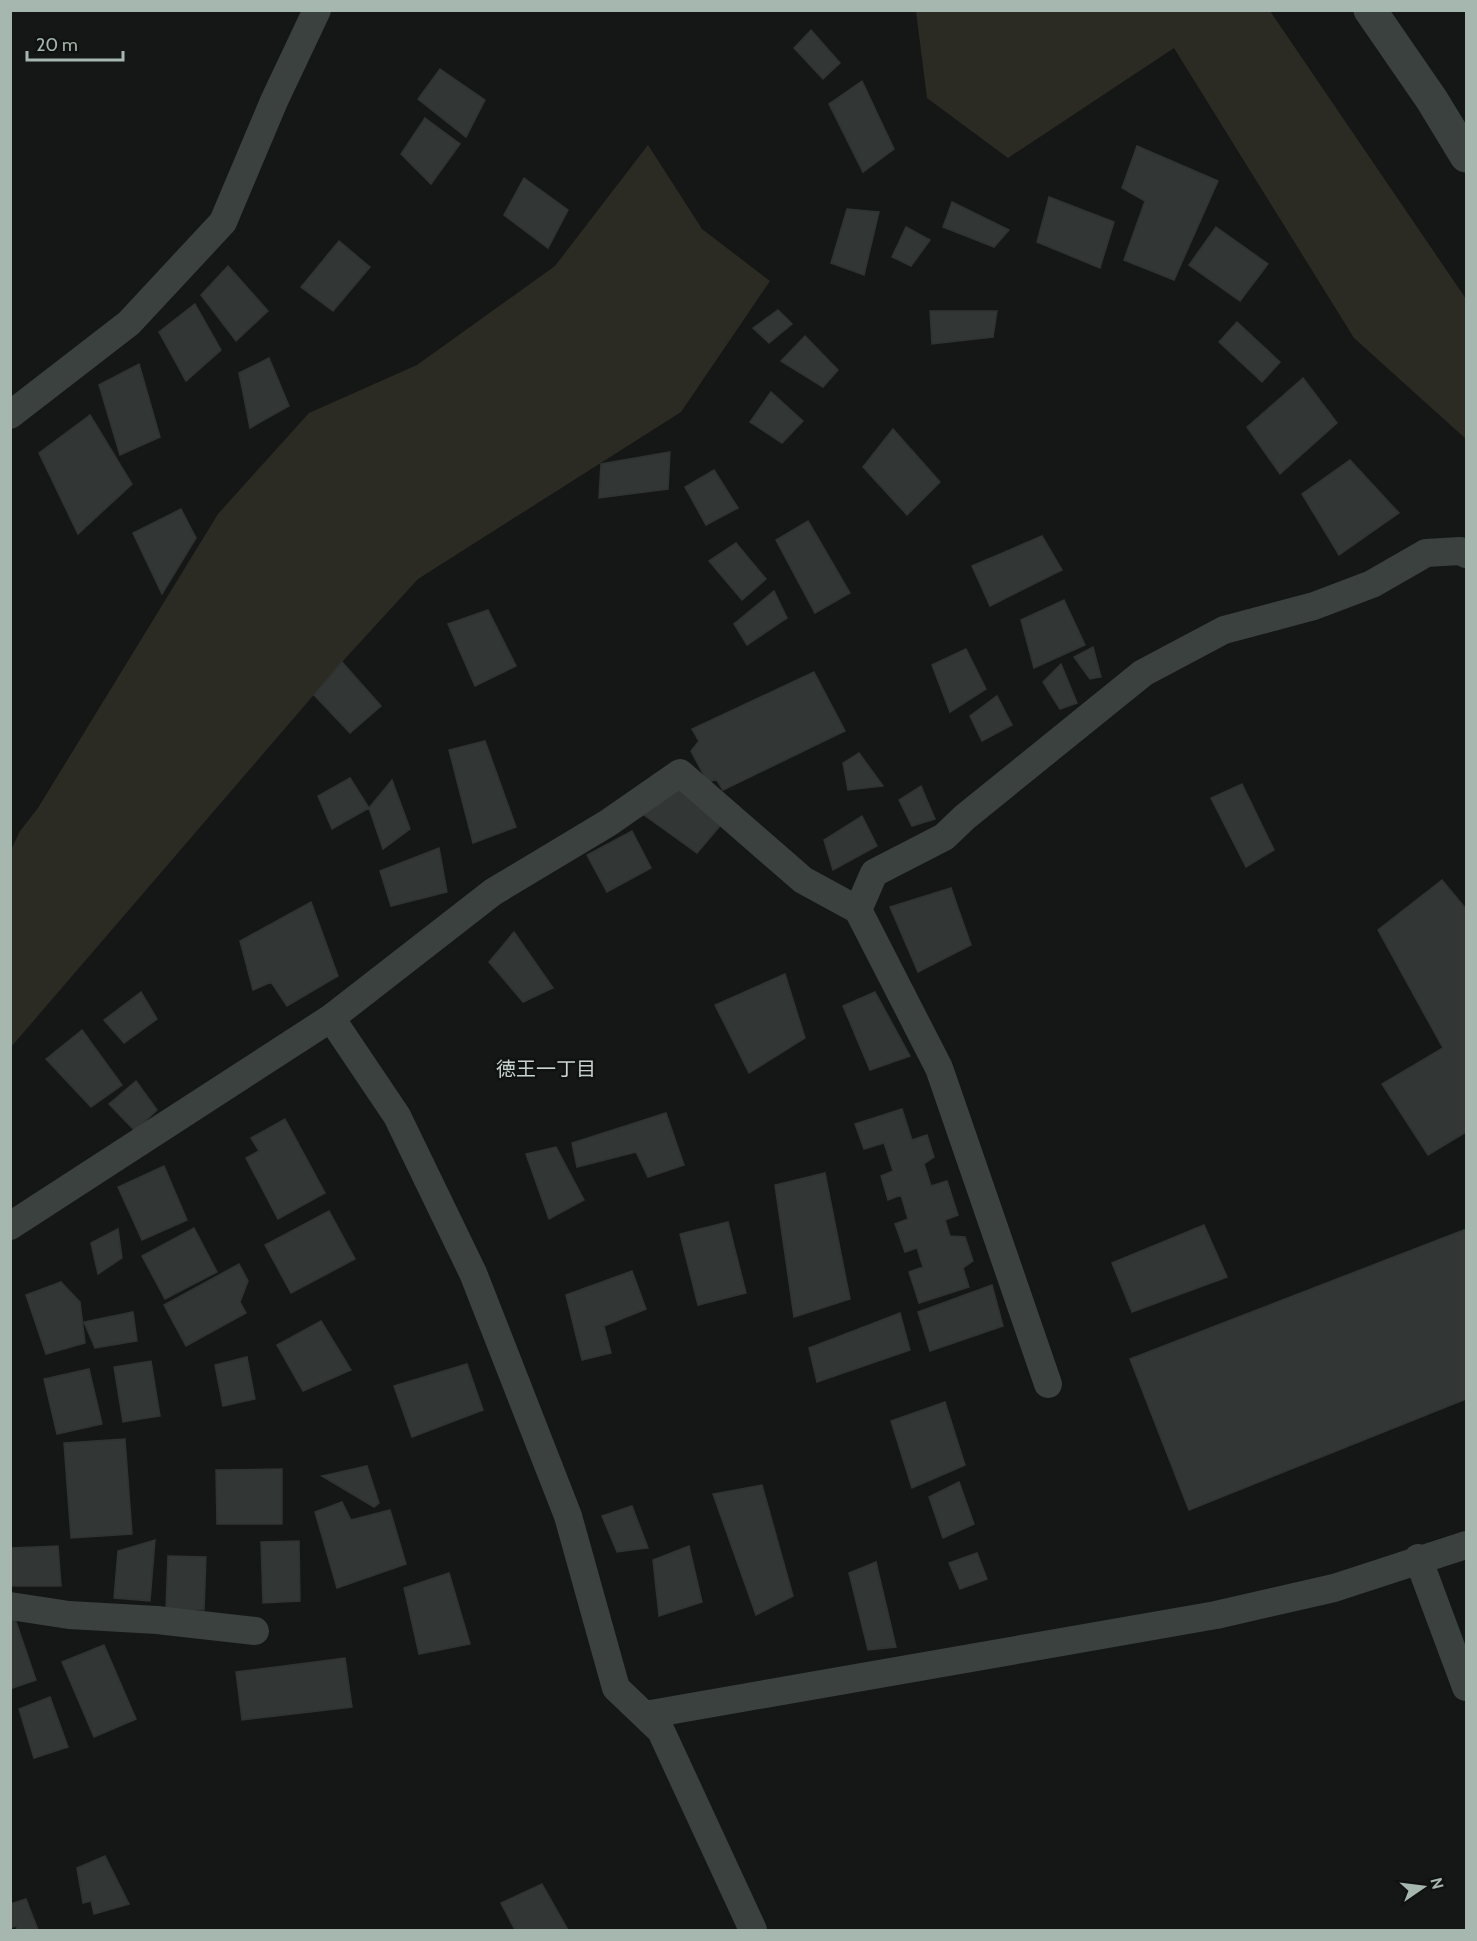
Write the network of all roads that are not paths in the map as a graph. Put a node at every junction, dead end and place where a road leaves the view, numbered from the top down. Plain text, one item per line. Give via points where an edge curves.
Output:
1 (317, 10) edge
2 (1370, 10) edge
3 (1467, 156) edge
4 (10, 415) edge
5 (1467, 554) edge
6 (858, 910) junction
7 (331, 1018) junction
8 (10, 1226) edge
9 (1048, 1384) dead end
10 (1467, 1545) edge
11 (1418, 1558) junction
12 (10, 1606) edge
13 (255, 1631) dead end
14 (1467, 1687) edge
15 (645, 1715) junction
16 (753, 1930) edge

1 - 4 street via 223,222 129,323
2 - 3 street
5 - 6 street via 1426,553 1372,584 1224,630 1143,673 945,837 874,873
6 - 7 street via 803,880 680,773 608,823 493,892
6 - 9 street via 939,1068
7 - 8 street
7 - 15 street via 397,1116 473,1273 568,1516 616,1688
10 - 11 street
11 - 14 street
11 - 15 street via 1334,1588 1216,1615
12 - 13 street
15 - 16 street via 661,1731

